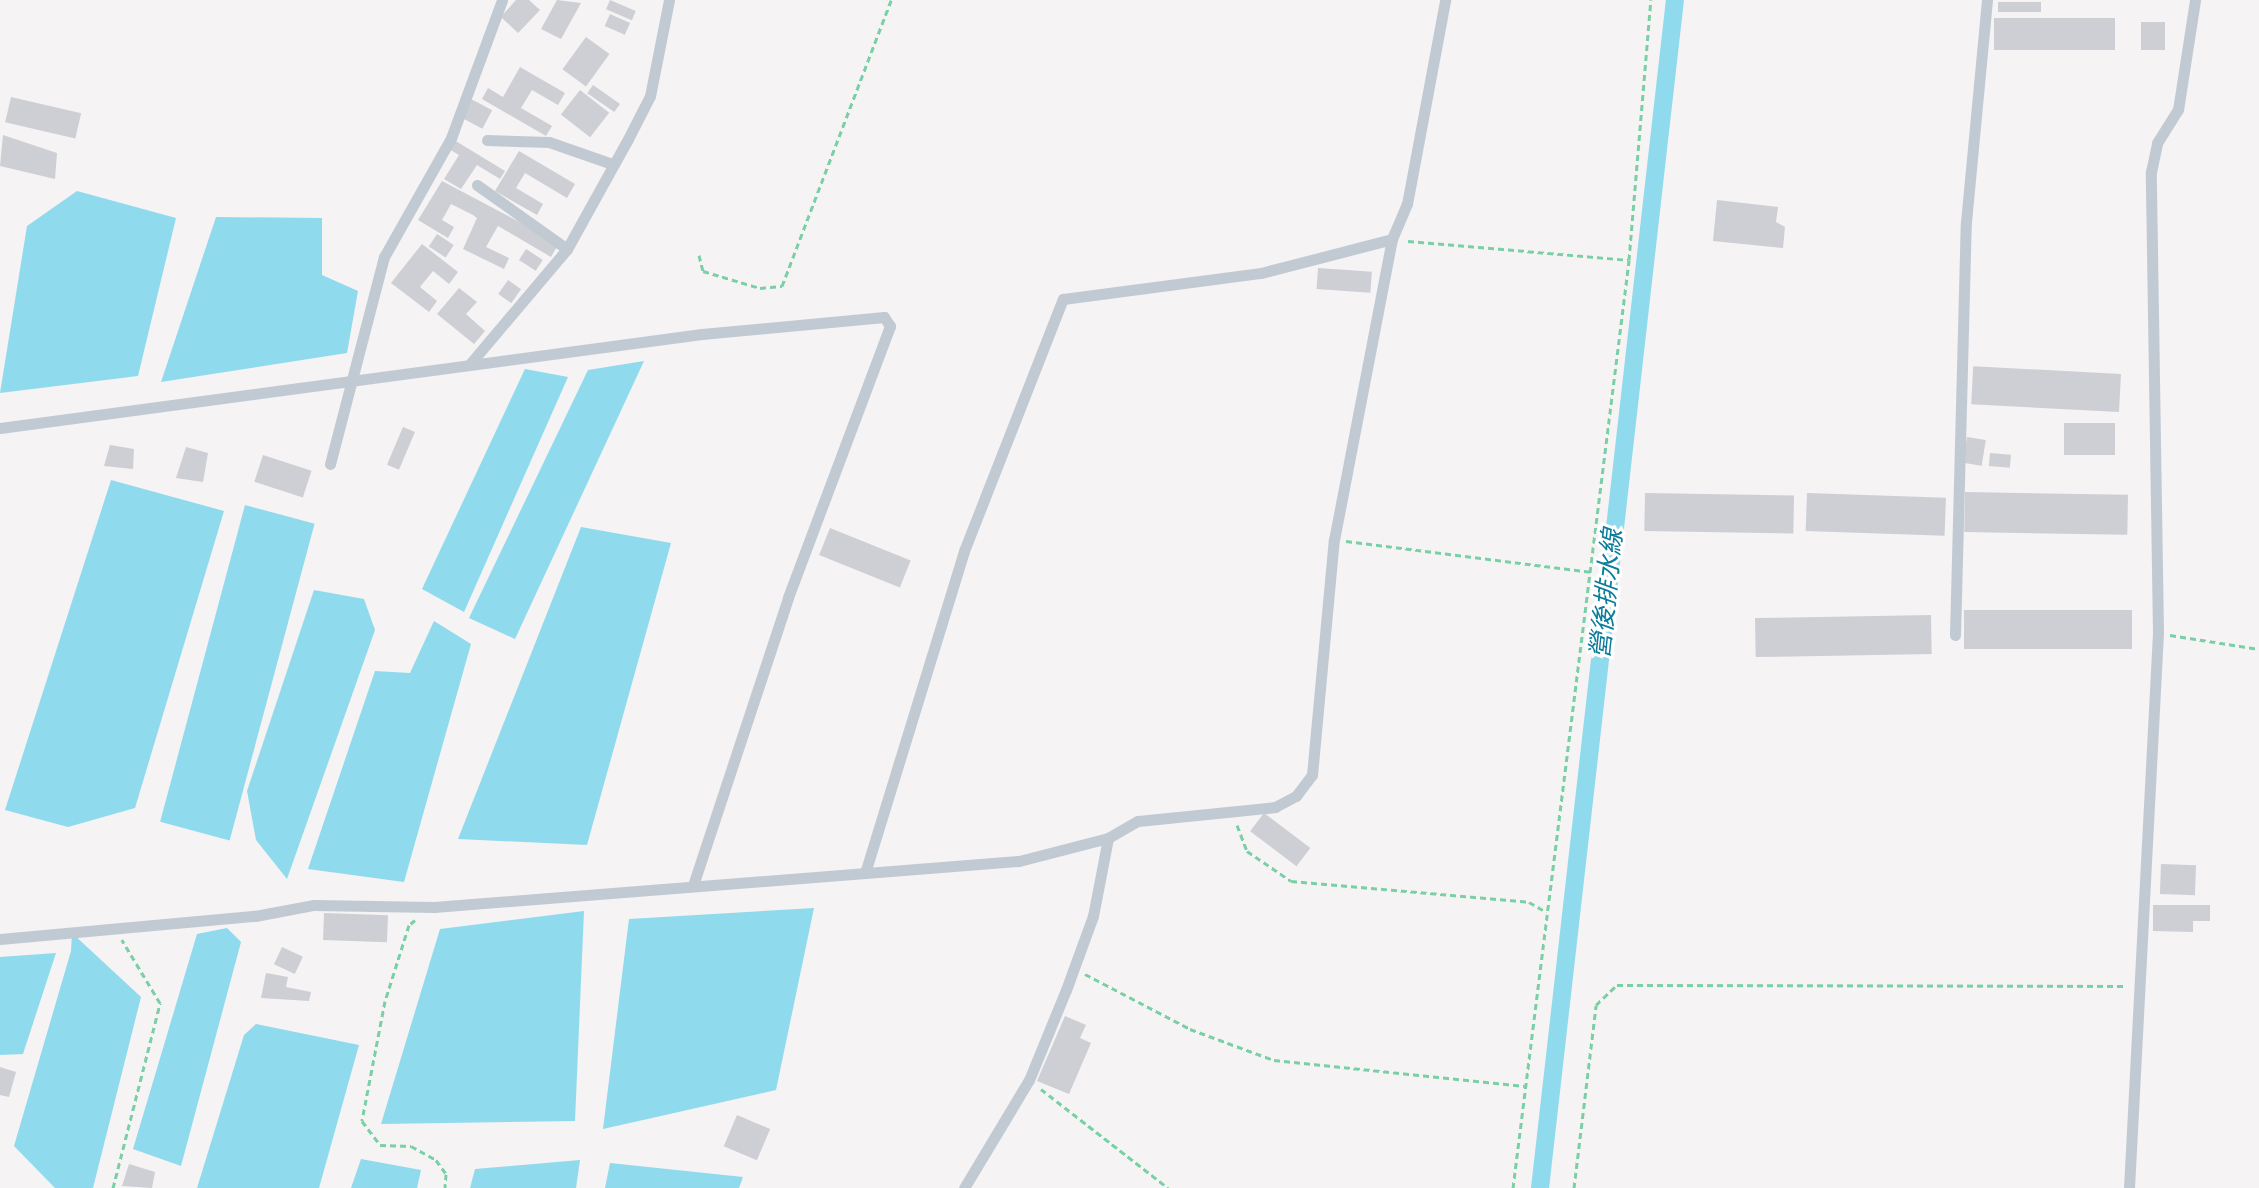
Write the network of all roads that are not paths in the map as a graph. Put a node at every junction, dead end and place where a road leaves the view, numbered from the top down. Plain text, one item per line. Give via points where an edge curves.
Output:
1 (502, 0) edge
2 (669, 0) edge
3 (1445, 0) edge
4 (1987, 0) edge
5 (2195, 0) edge
6 (487, 140) dead end
7 (612, 164) junction
8 (477, 185) dead end
9 (1392, 239) junction
10 (567, 249) junction
11 (469, 365) junction
12 (354, 381) junction
13 (0, 428) edge
14 (330, 464) dead end
15 (1955, 635) dead end
16 (1108, 838) junction
17 (865, 873) junction
18 (693, 886) junction
19 (0, 939) edge
20 (964, 1188) edge
21 (2129, 1188) edge

1 - 12 lane via 451,138 384,257
2 - 7 lane via 650,96
3 - 9 lane via 1407,204
4 - 15 lane via 1966,222
5 - 21 lane via 2178,110 2157,143 2151,172 2158,633
6 - 7 lane via 549,142
7 - 10 lane
8 - 10 lane
9 - 16 lane via 1334,540 1312,775 1296,796 1275,807 1138,821
9 - 17 lane via 1261,273 1063,299 964,551
10 - 11 lane
11 - 12 lane
11 - 18 lane via 776,326 884,317 890,326 788,598
12 - 13 lane
12 - 14 lane
16 - 17 lane via 1019,861
16 - 20 lane via 1093,916 1029,1080
17 - 18 lane
18 - 19 lane via 434,907 314,905 255,916

